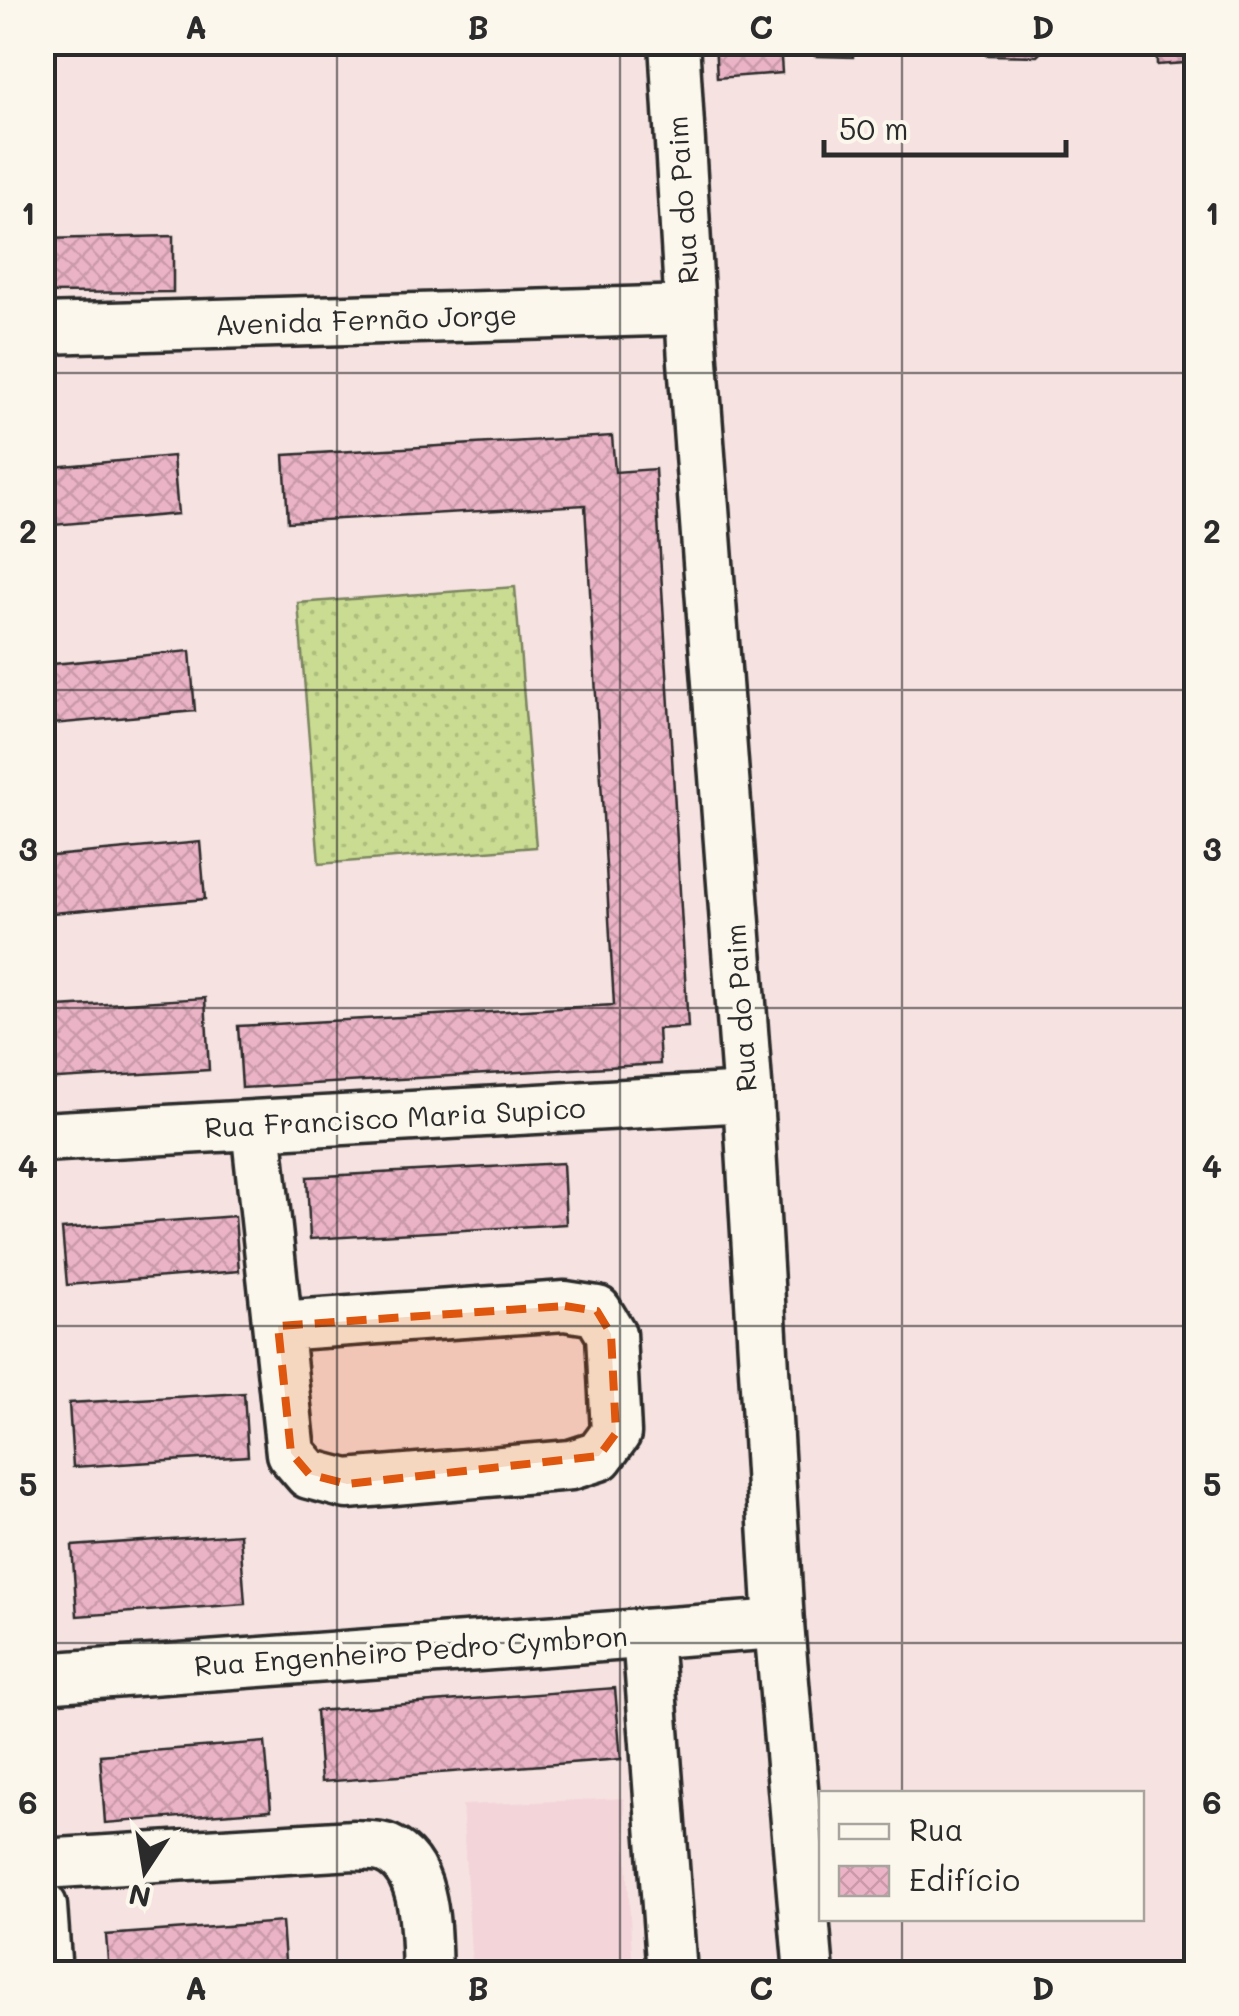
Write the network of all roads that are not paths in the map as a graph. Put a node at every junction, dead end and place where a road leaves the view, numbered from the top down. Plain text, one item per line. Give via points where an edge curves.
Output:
1 (674, 42) edge
2 (690, 310) junction
3 (42, 329) edge
4 (748, 1097) junction
5 (256, 1126) junction
6 (42, 1137) edge
7 (278, 1326) junction
8 (779, 1624) junction
9 (646, 1634) junction
10 (42, 1678) edge
11 (42, 1864) edge
12 (42, 1906) edge
13 (47, 1974) edge
14 (428, 1974) edge
15 (672, 1974) edge
16 (809, 1974) edge

1 - 2 street, Rua do Paim
2 - 3 street, Avenida Fernão Jorge
2 - 4 street, Rua do Paim
4 - 5 street, Rua Francisco Maria Supico
4 - 8 street, Rua do Paim
5 - 6 street, Rua Francisco Maria Supico
5 - 7 street
7 - 7 street via 291,1453 309,1474 347,1484 571,1464 600,1456 616,1432 610,1334 597,1311 565,1306
8 - 9 street, Rua Engenheiro Pedro Cymbron
8 - 16 street, Rua do Paim
9 - 10 street, Rua Engenheiro Pedro Cymbron
9 - 15 street
11 - 14 street via 386,1848 410,1866 419,1888
12 - 13 street

